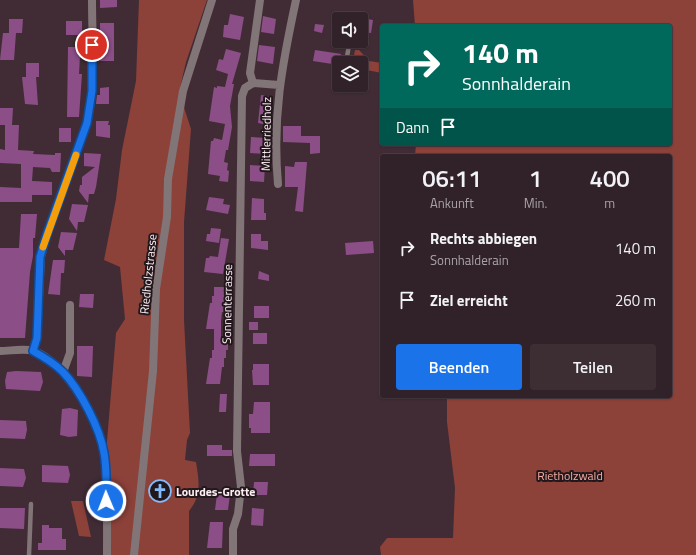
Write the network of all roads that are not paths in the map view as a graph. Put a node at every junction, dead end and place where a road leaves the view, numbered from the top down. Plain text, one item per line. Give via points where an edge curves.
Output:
1 (92, 0) edge
2 (212, 0) edge
3 (260, 0) edge
4 (296, 0) edge
5 (253, 83) junction
6 (279, 85) junction
7 (278, 184) dead end
8 (70, 304) dead end
9 (0, 350) edge
10 (33, 351) junction
11 (63, 372) junction
12 (31, 504) dead end
13 (29, 555) edge
14 (107, 555) edge
15 (134, 555) edge
16 (233, 555) edge

1 - 10 street via 91,108 40,257 37,338
2 - 15 street, Riedholzstrasse via 182,90 168,179 167,216 156,289 153,371
3 - 5 street via 250,73
4 - 6 street
5 - 6 street
5 - 16 street, Sonnenterrasse via 245,88 242,103 237,451 241,488 238,514 233,529
6 - 7 street, Mittlerriedholz via 275,150
8 - 11 street via 70,353
9 - 10 street
10 - 11 street via 50,360
11 - 14 street via 100,434 106,486
12 - 13 lane

